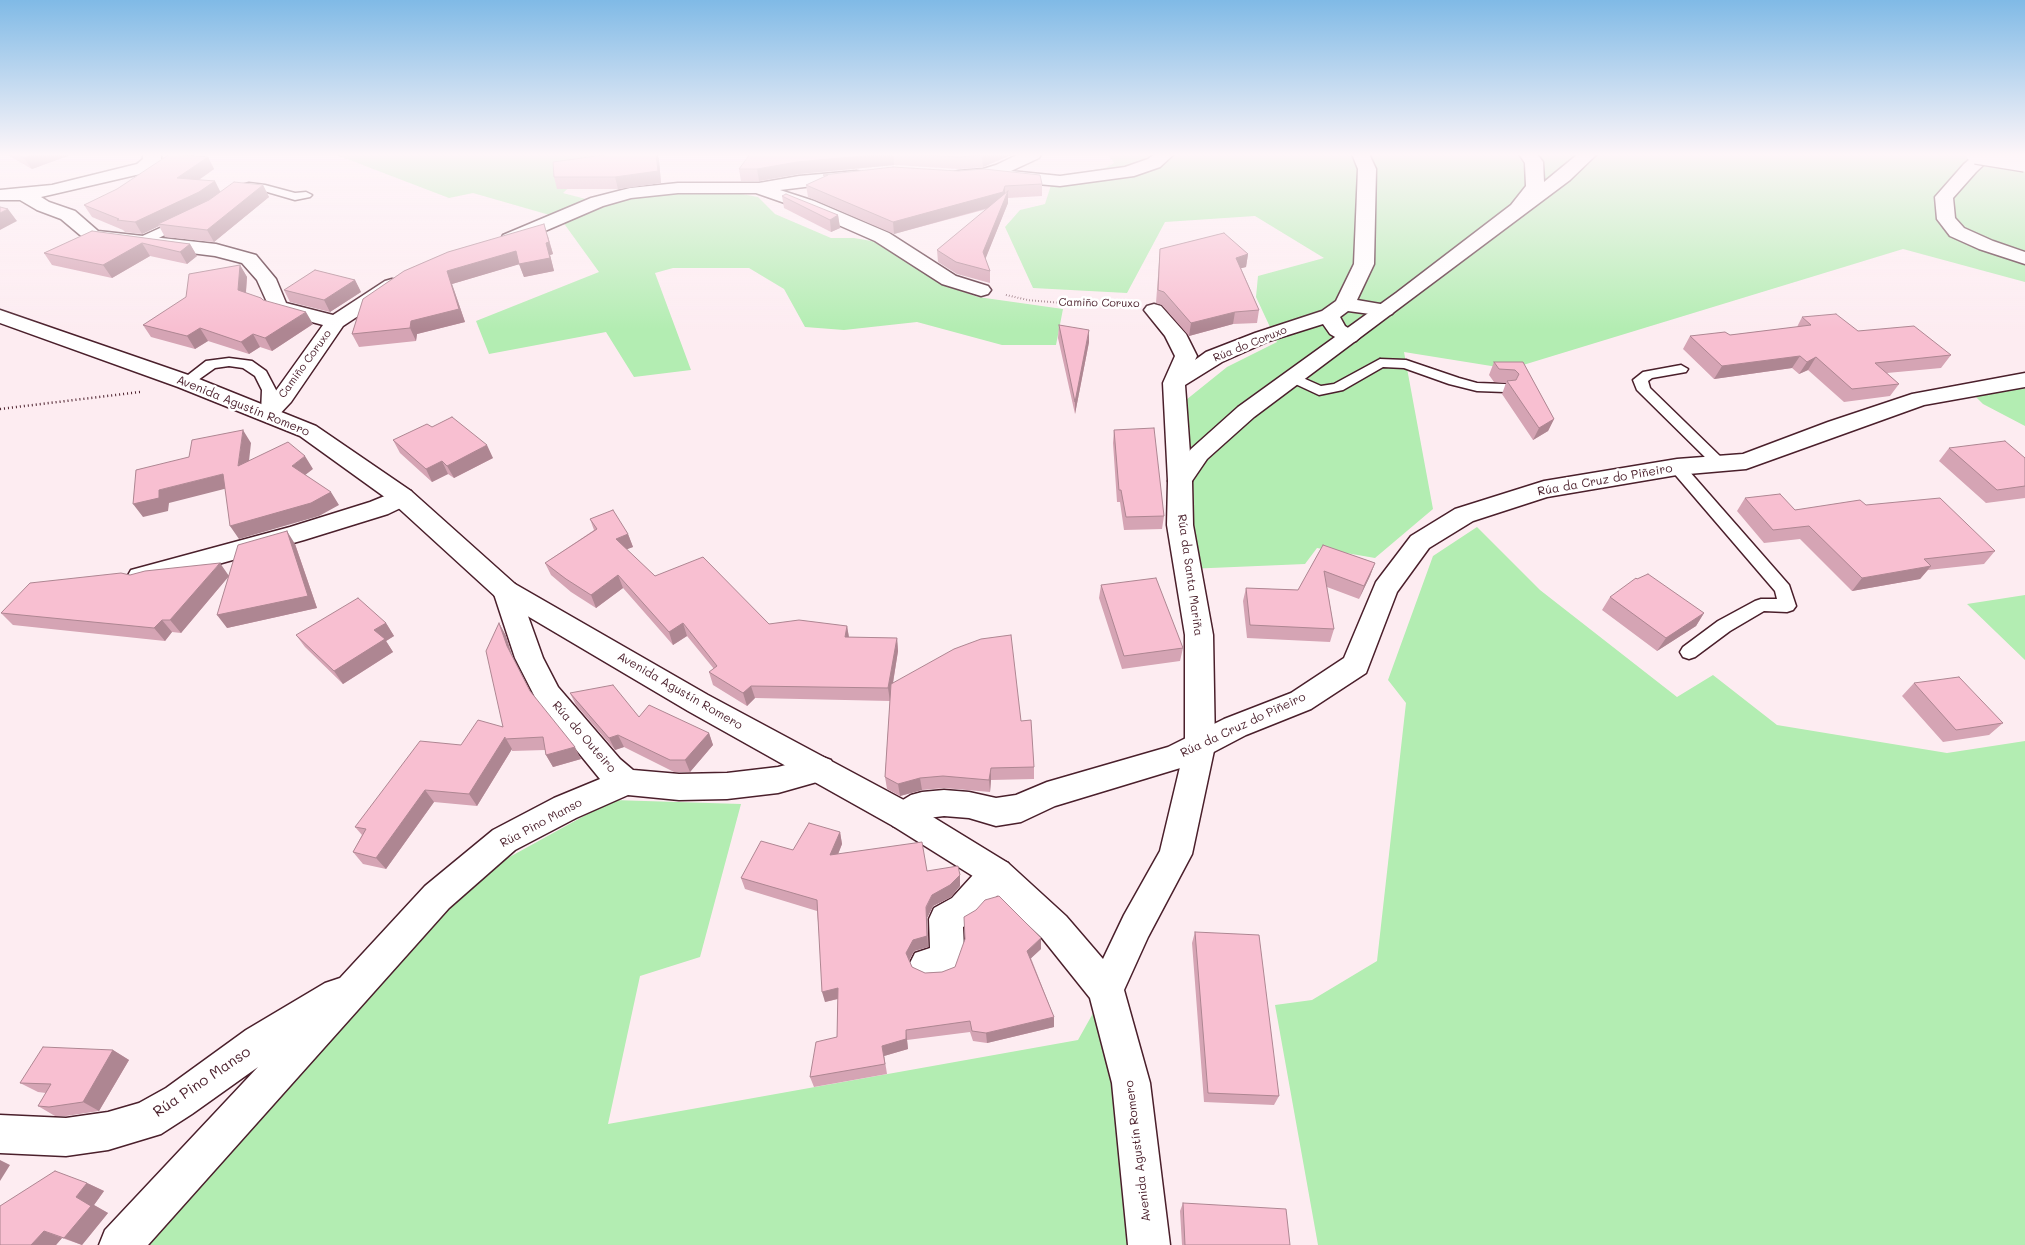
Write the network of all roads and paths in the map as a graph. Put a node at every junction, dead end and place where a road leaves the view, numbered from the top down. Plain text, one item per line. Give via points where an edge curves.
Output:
1 (60, 212) edge
2 (574, 212) edge
3 (824, 212) edge
4 (1366, 212) edge
5 (1514, 212) edge
6 (1945, 212) edge
7 (195, 216) edge
8 (142, 241) junction
9 (489, 245) edge
10 (2025, 258) edge
11 (411, 274) edge
12 (981, 290) joint
13 (1154, 310) joint
14 (1337, 310) junction
15 (1385, 310) junction
16 (0, 316) edge
17 (336, 322) junction
18 (1349, 337) junction
19 (1681, 369) dead end
20 (1294, 378) junction
21 (2025, 380) edge
22 (186, 382) junction
23 (1174, 383) junction
24 (1505, 388) edge
25 (0, 408) edge
26 (268, 413) junction
27 (1718, 462) junction
28 (1677, 467) junction
29 (1180, 481) junction
30 (402, 496) junction
31 (140, 577) edge
32 (506, 591) junction
33 (1689, 652) dead end
34 (1200, 746) junction
35 (820, 770) junction
36 (626, 782) junction
37 (904, 816) junction
38 (996, 873) junction
39 (927, 965) dead end
40 (359, 983) junction
41 (1106, 990) junction
42 (0, 1134) edge
43 (120, 1245) edge
44 (1149, 1245) edge

1 - 8 main road via 93,236
2 - 9 main road via 522,235
3 - 12 main road via 882,237 949,280
4 - 14 main road via 1364,264
5 - 15 main road
6 - 10 main road via 1946,219 1957,232 1986,246
7 - 8 lane
8 - 17 main road via 216,250 249,259 266,279 278,307
11 - 17 main road, Camiño Coruxo
12 - 13 path, Camiño Coruxo via 1028,300 1073,304 1141,301
13 - 23 main road, Camiño Coruxo via 1176,334 1186,356
14 - 15 main road via 1363,306
14 - 18 main road via 1337,330
14 - 23 main road, Rúa do Coruxo via 1214,357
15 - 18 main road
16 - 22 main road, Avenida Agustín Romero
17 - 26 main road, Camiño Coruxo
18 - 20 main road
19 - 27 lane via 1648,375 1640,380 1644,390
20 - 24 lane via 1319,391 1338,387 1380,363 1406,364 1477,387
20 - 29 main road via 1246,412 1199,454
21 - 27 main road, Rúa da Cruz do Piñeiro via 1920,398 1746,461
22 - 25 path via 163,389
22 - 26 main road, Avenida Agustín Romero
22 - 26 lane via 210,364 247,364 261,374 269,390
23 - 29 main road, Camiño Coruxo
26 - 30 main road, Avenida Agustín Romero via 308,431
27 - 28 main road, Rúa da Cruz do Piñeiro
28 - 33 lane via 1782,589 1787,606 1761,605 1724,626
28 - 34 main road, Rúa da Cruz do Piñeiro via 1544,489 1464,515 1420,542 1385,589 1356,665 1301,700 1235,727
29 - 34 main road, Rúa da Santa Mariña via 1180,525 1199,635
30 - 31 main road via 379,508 304,532
30 - 32 main road, Avenida Agustín Romero
32 - 35 main road, Avenida Agustín Romero
32 - 36 main road, Rúa do Outeiro via 529,658 548,695 609,768
34 - 37 main road, Rúa da Cruz do Piñeiro via 1176,757 1047,795 1020,808 996,812 944,803 922,805
34 - 41 main road, Rúa da Santa Mariña via 1176,854 1136,926
35 - 36 main road, Rúa do Outeiro via 778,780 727,786 679,787
35 - 37 main road, Avenida Agustín Romero
36 - 40 main road, Rúa Pino Manso via 565,808 504,840 438,897
37 - 38 main road, Avenida Agustín Romero
38 - 39 main road via 964,909 946,919 947,949 943,964
38 - 41 main road, Avenida Agustín Romero via 1054,927
40 - 42 main road, Rúa Pino Manso via 259,1043 147,1120 108,1131 66,1136
40 - 43 main road, Rúa Pino Manso
41 - 44 main road, Avenida Agustín Romero via 1131,1083

